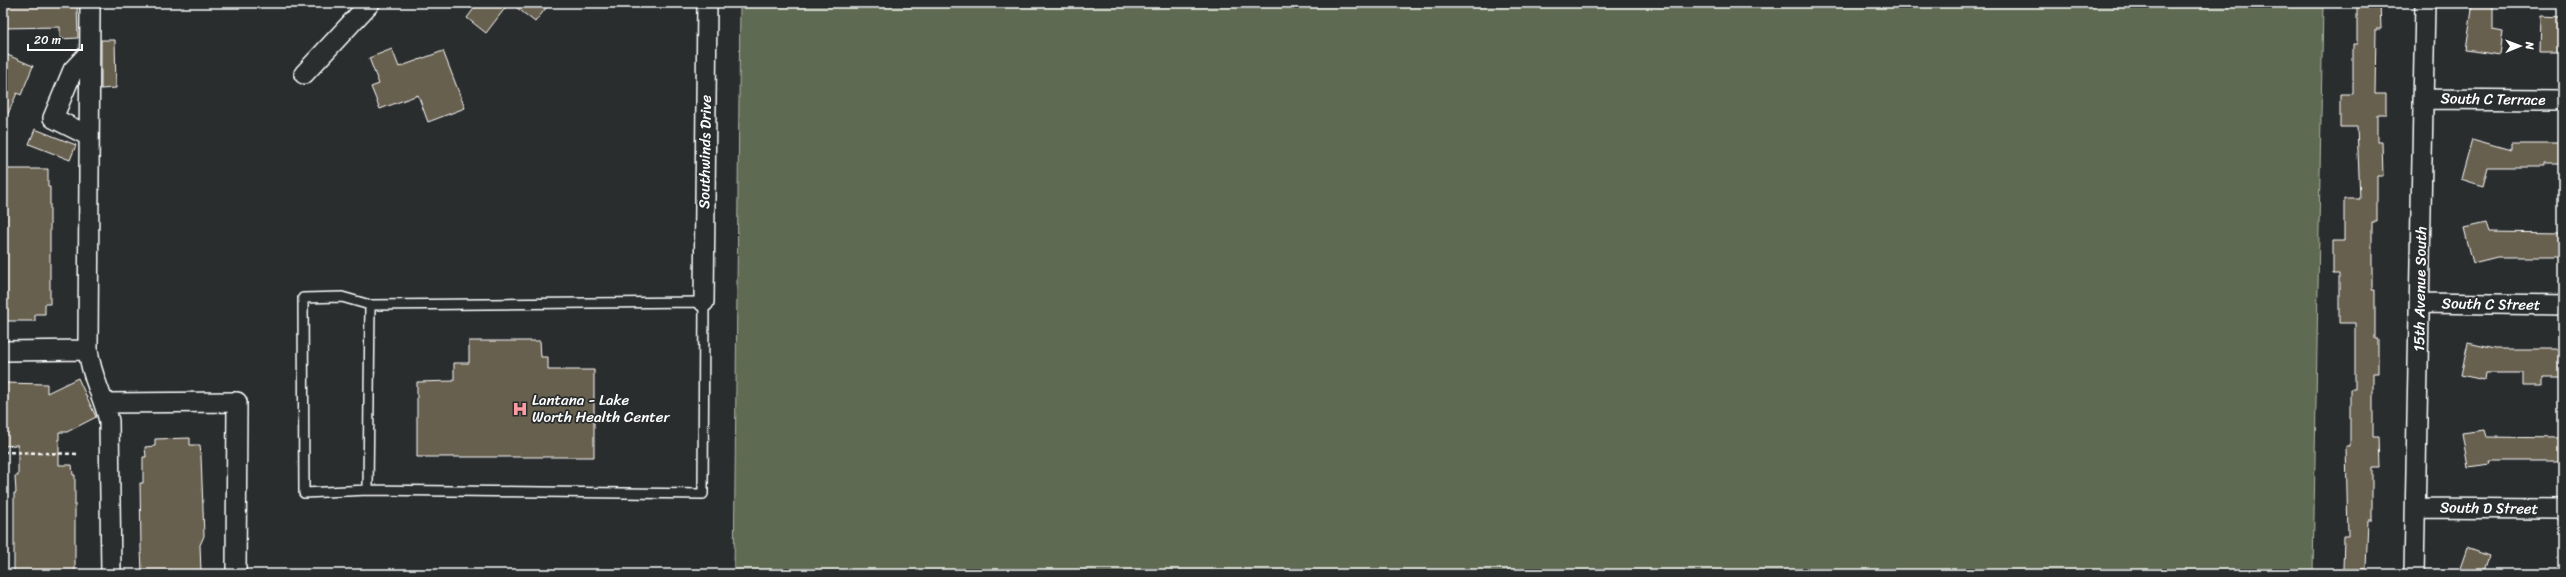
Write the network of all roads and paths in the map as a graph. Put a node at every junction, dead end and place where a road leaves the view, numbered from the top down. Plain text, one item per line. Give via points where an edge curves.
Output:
1 (90, 3) edge
2 (370, 3) edge
3 (707, 3) edge
4 (2425, 3) edge
5 (89, 53) junction
6 (304, 74) dead end
7 (2423, 99) junction
8 (2563, 100) edge
9 (89, 136) junction
10 (704, 302) junction
11 (2420, 303) junction
12 (370, 305) junction
13 (2563, 305) edge
14 (88, 350) junction
15 (3, 351) edge
16 (105, 403) junction
17 (3, 452) edge
18 (80, 454) dead end
19 (368, 490) junction
20 (2416, 508) junction
21 (2563, 509) edge
22 (111, 574) edge
23 (236, 574) edge
24 (2414, 574) edge

1 - 5 street
2 - 6 street
3 - 10 street, Southwinds Drive
4 - 7 street, 15th Avenue South
5 - 9 street
5 - 9 street via 73,70 53,118
7 - 8 street, South C Terrace
7 - 11 street, 15th Avenue South
9 - 14 street
10 - 12 lane
10 - 19 lane via 703,494
11 - 13 street, South C Street
11 - 20 street, 15th Avenue South
12 - 19 lane
12 - 19 lane via 342,297 303,298 304,493
14 - 15 street
14 - 16 street via 96,387
16 - 22 street via 109,421
16 - 23 street via 238,402
17 - 18 path
20 - 21 street, South D Street
20 - 24 street, 15th Avenue South

